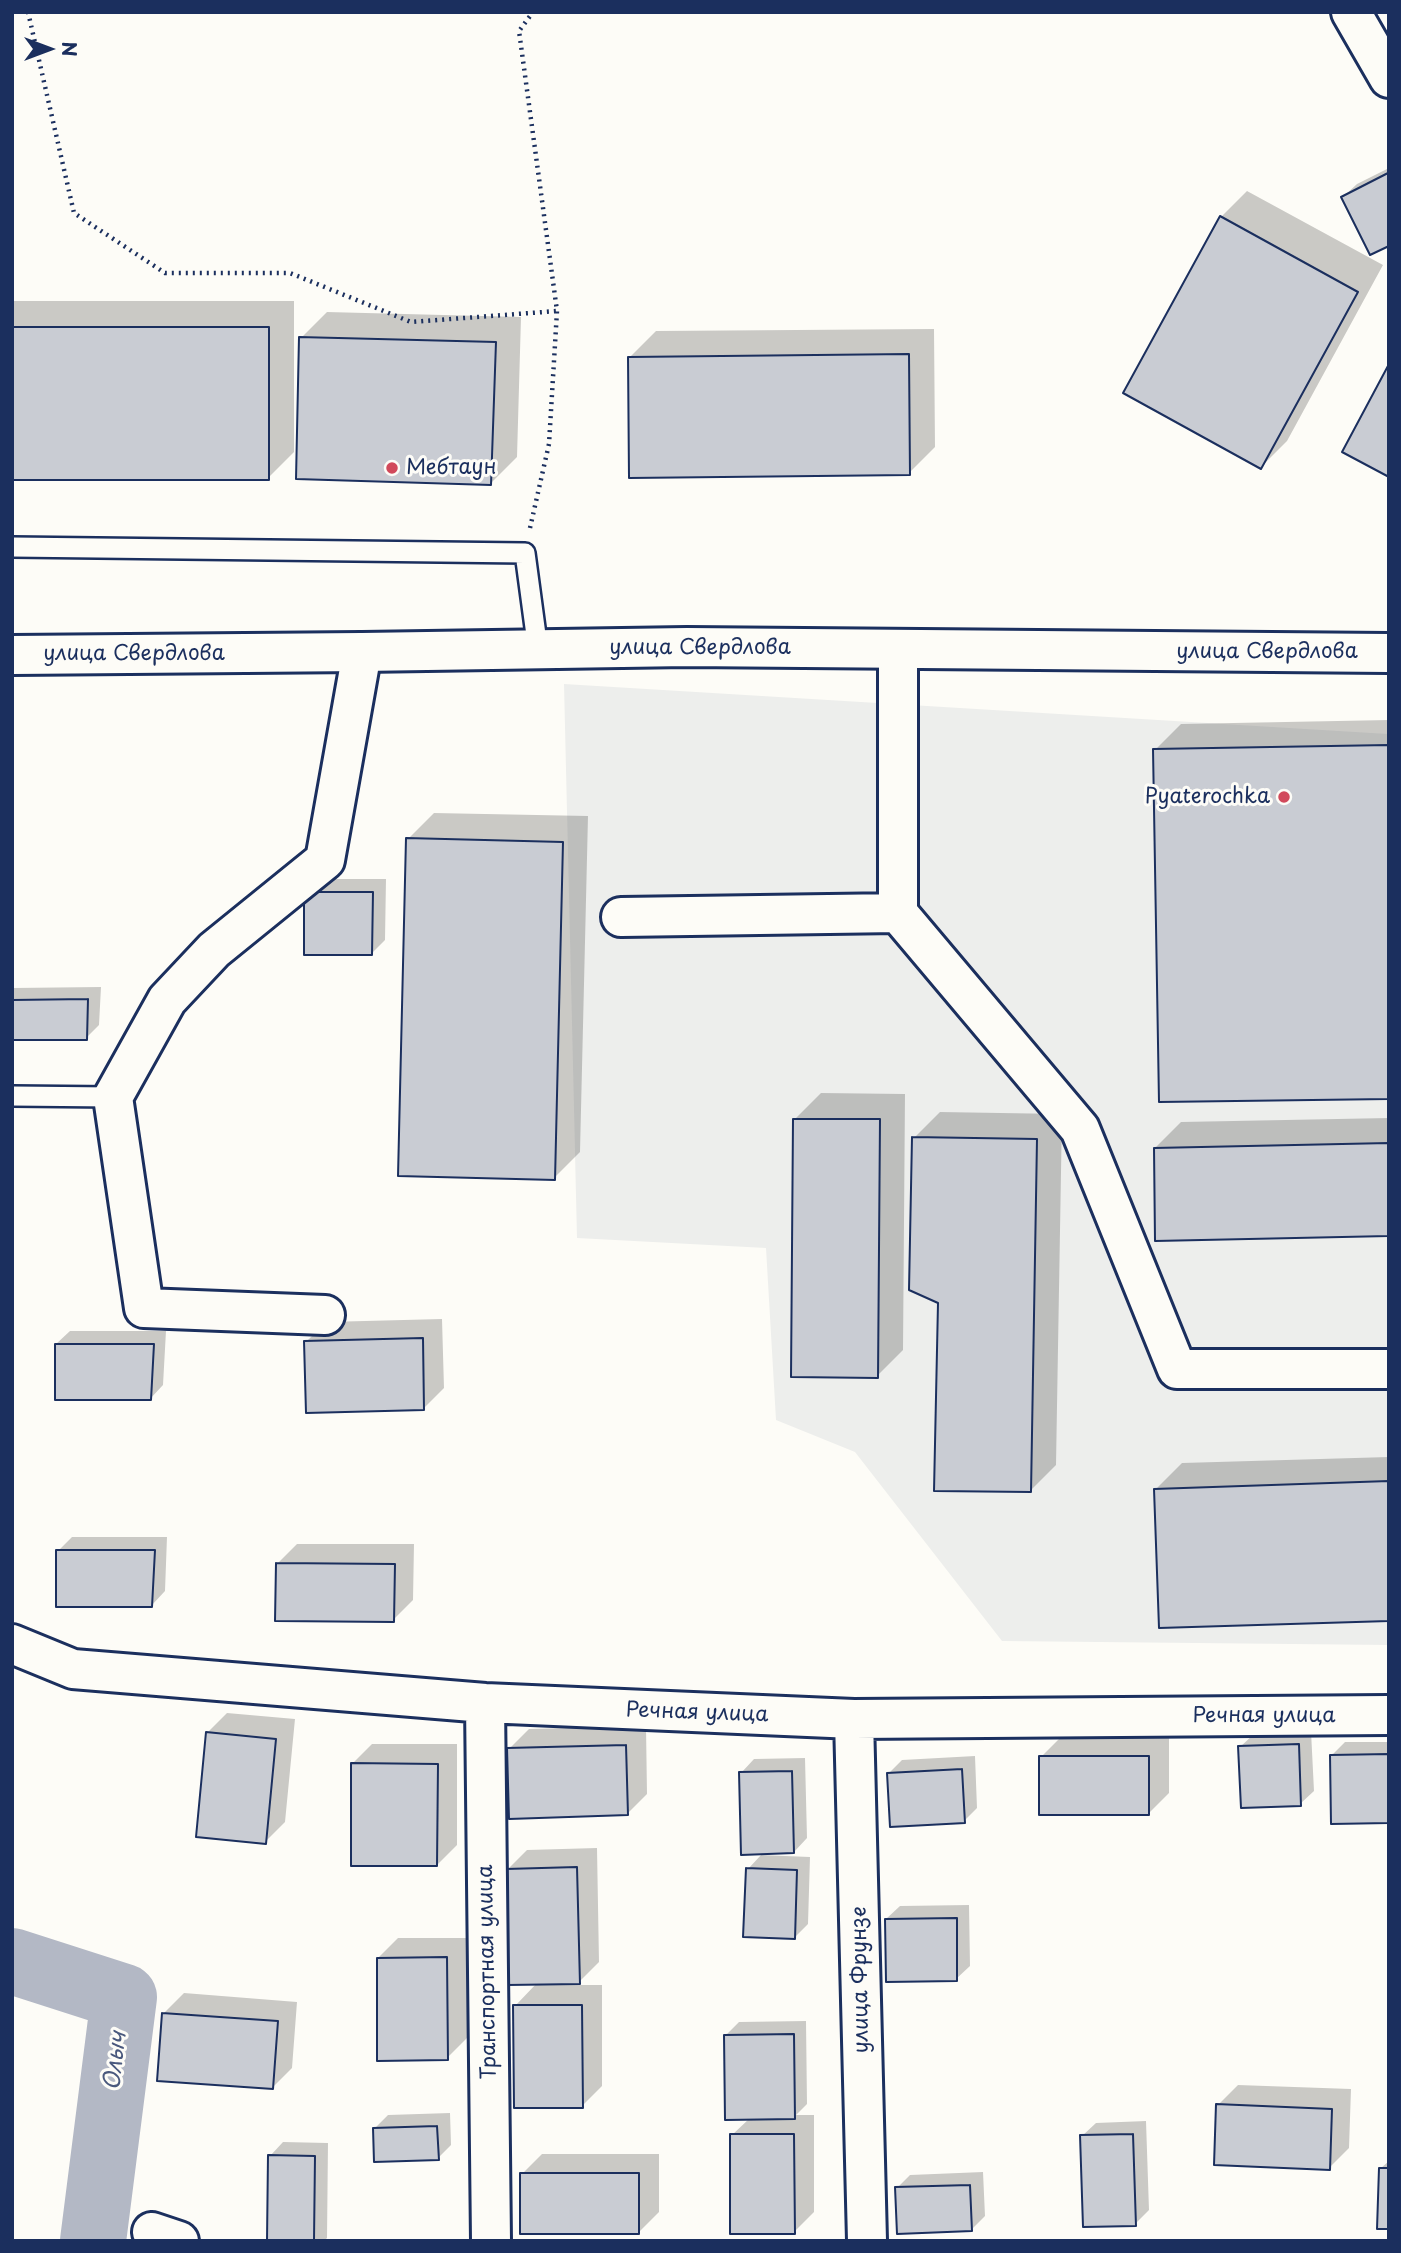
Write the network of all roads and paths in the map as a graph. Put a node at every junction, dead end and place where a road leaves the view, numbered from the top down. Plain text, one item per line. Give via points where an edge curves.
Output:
1 (28, 12) edge
2 (533, 12) edge
3 (1351, 12) edge
4 (1389, 78) edge
5 (557, 311) junction
6 (12, 547) edge
7 (525, 553) junction
8 (898, 649) junction
9 (538, 650) junction
10 (362, 652) junction
11 (1389, 653) edge
12 (12, 655) edge
13 (898, 913) junction
14 (621, 916) dead end
15 (12, 1097) edge
16 (113, 1097) junction
17 (325, 1315) dead end
18 (1389, 1369) edge
19 (12, 1644) edge
20 (485, 1703) junction
21 (1389, 1715) edge
22 (854, 1719) junction
23 (491, 2241) edge
24 (867, 2241) edge

1 - 5 path via 74,213 165,273 290,273 411,323
2 - 5 path via 519,31
3 - 4 street
5 - 7 path via 549,444
6 - 7 lane
7 - 9 lane
8 - 9 street, улица Свердлова
8 - 11 street, улица Свердлова
8 - 13 street
9 - 10 street, улица Свердлова
10 - 12 street, улица Свердлова
10 - 16 street via 325,860 214,950 167,1000
13 - 14 street
13 - 18 street via 1080,1129 1177,1369
15 - 16 lane
16 - 17 street via 144,1308
19 - 20 street, Речная улица via 72,1669
20 - 22 street, Речная улица
20 - 23 street, Транспортная улица
21 - 22 street, Речная улица
22 - 24 street, улица Фрунзе

